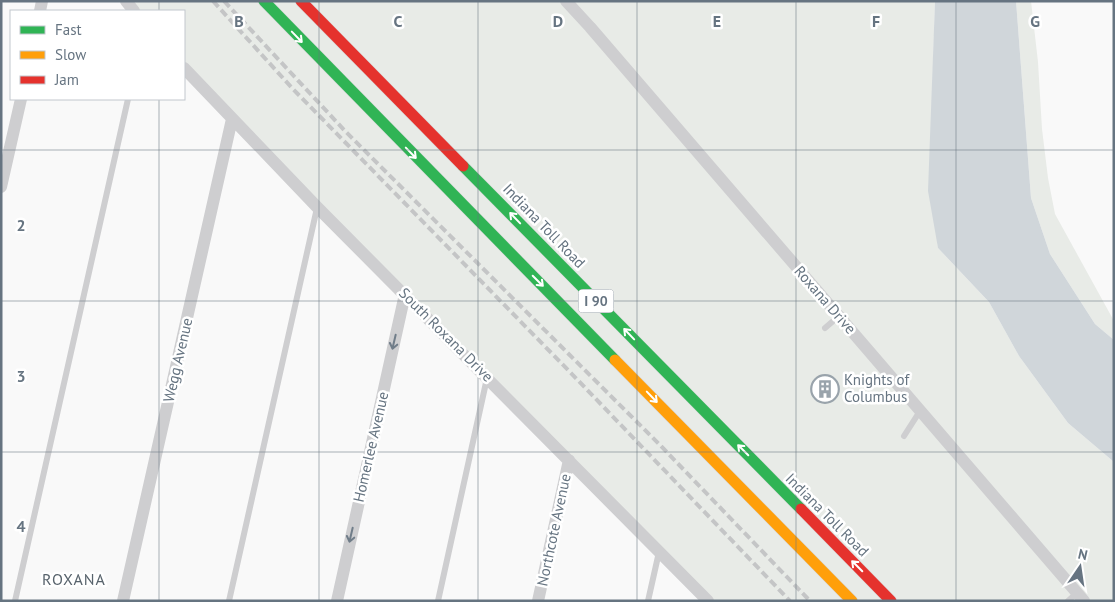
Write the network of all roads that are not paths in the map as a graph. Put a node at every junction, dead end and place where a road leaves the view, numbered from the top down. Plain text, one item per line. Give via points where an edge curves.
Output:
1 (264, 1) edge
2 (301, 1) edge
3 (566, 1) edge
4 (185, 69) edge
5 (21, 100) edge
6 (128, 100) edge
7 (232, 119) junction
8 (1, 187) edge
9 (318, 207) junction
10 (405, 294) junction
11 (839, 316) junction
12 (825, 328) dead end
13 (487, 378) junction
14 (920, 411) junction
15 (904, 436) dead end
16 (569, 460) junction
17 (659, 550) junction
18 (1076, 598) edge
19 (15, 601) edge
20 (123, 601) edge
21 (229, 601) edge
22 (336, 601) edge
23 (438, 601) edge
24 (538, 601) edge
25 (648, 601) edge
26 (708, 601) edge
27 (852, 601) edge
28 (891, 601) edge

1 -> 27 highway, I 90
28 -> 2 highway, Indiana Toll Road / I 90
3 - 11 street, Roxana Drive
4 - 7 street, South Roxana Drive
5 - 8 street
6 - 19 lane
7 - 9 street, South Roxana Drive
7 - 20 street, Wegg Avenue
9 - 10 street, South Roxana Drive
9 - 21 lane
10 - 13 street, South Roxana Drive
10 -> 22 street, Homerlee Avenue
11 - 12 lane
11 - 14 street, Roxana Drive
13 - 16 street, South Roxana Drive
13 - 23 lane
14 - 15 lane
14 - 18 street, Roxana Drive
16 - 17 street, South Roxana Drive
16 - 24 street, Northcote Avenue
17 - 25 lane
17 - 26 street, South Roxana Drive

